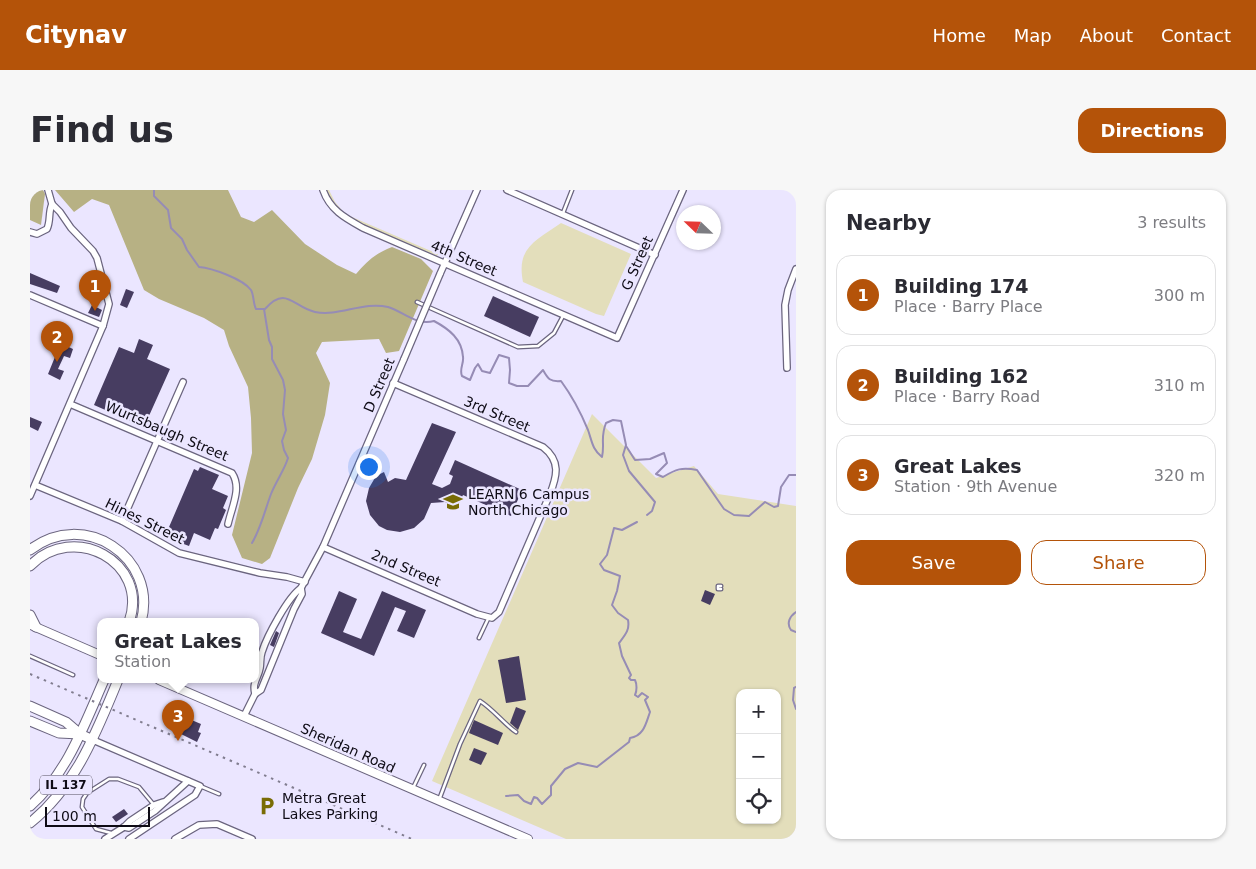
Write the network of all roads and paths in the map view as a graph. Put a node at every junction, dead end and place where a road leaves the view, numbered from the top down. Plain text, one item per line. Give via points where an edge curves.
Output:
1 (323, 190) edge
2 (477, 190) edge
3 (507, 190) edge
4 (572, 190) edge
5 (683, 190) edge
6 (48, 192) edge
7 (52, 204) junction
8 (562, 214) junction
9 (30, 232) edge
10 (655, 255) junction
11 (445, 263) junction
12 (796, 269) edge
13 (30, 296) edge
14 (417, 302) dead end
15 (564, 315) junction
16 (103, 326) junction
17 (608, 334) joint
18 (787, 368) dead end
19 (183, 382) dead end
20 (393, 383) junction
21 (70, 404) junction
22 (156, 442) junction
23 (35, 485) junction
24 (30, 496) edge
25 (122, 521) junction
26 (228, 524) dead end
27 (323, 546) junction
28 (30, 550) edge
29 (30, 566) edge
30 (303, 586) junction
31 (30, 615) edge
32 (130, 618) edge
33 (142, 618) edge
34 (488, 618) junction
35 (33, 626) edge
36 (479, 638) dead end
37 (97, 653) edge
38 (30, 656) edge
39 (259, 670) edge
40 (73, 675) dead end
41 (103, 683) edge
42 (117, 683) edge
43 (166, 683) edge
44 (254, 683) edge
45 (255, 694) junction
46 (30, 706) edge
47 (244, 716) junction
48 (30, 721) edge
49 (516, 732) dead end
50 (80, 734) junction
51 (93, 740) junction
52 (424, 765) dead end
53 (188, 781) junction
54 (200, 786) junction
55 (412, 790) junction
56 (218, 794) dead end
57 (438, 802) junction
58 (30, 806) edge
59 (156, 807) junction
60 (165, 815) junction
61 (30, 823) edge
62 (113, 833) junction
63 (105, 839) edge
64 (129, 839) edge
65 (175, 839) edge
66 (252, 839) edge
67 (528, 839) edge

1 - 11 street, 4th Street via 329,203 344,218
2 - 11 street, D Street
3 - 8 street
4 - 8 lane
5 - 10 street, G Street
6 - 7 street
7 - 9 street via 47,229 37,234
7 - 16 street via 97,258 109,304
8 - 10 street
10 - 17 street, G Street via 617,338
11 - 15 street, 4th Street
11 - 20 street, D Street, bridge
12 - 18 street via 785,305
13 - 16 street
14 - 15 lane via 518,347 538,346 554,333
15 - 17 street, 4th Street
16 - 21 street
19 - 22 street
20 - 27 street, D Street
20 - 34 street, 3rd Street via 543,448 550,453 556,466 550,494 499,612
21 - 22 street, Wurtsbaugh Street
21 - 23 street
22 - 25 street
22 - 26 street, Wurtsbaugh Street via 232,473 237,481
23 - 24 street
23 - 25 street, Hines Street
25 - 30 street, Hines Street via 179,553 294,579
27 - 30 street, D Street
27 - 34 street, 2nd Street
28 - 33 highway via 50,538 71,534 92,536 109,544 127,559 139,578 143,589
29 - 32 highway via 42,555 63,547 86,547 103,554 117,565 127,581 132,602
30 - 39 street, D Street via 276,622 262,653
30 - 45 street, D Street via 261,690
31 - 35 highway
34 - 36 lane
35 - 37 main road
38 - 40 lane
41 - 50 highway
42 - 51 highway
43 - 47 main road, Sheridan Road
44 - 45 street, D Street
45 - 47 street, D Street
46 - 50 highway via 66,722
47 - 55 main road, Sheridan Road
48 - 50 highway via 59,733
49 - 57 lane via 480,700
50 - 51 highway
50 - 58 highway, IL 137 via 59,771
51 - 53 street
51 - 61 highway, IL 137 via 60,793
52 - 55 lane
53 - 54 street
53 - 59 street
54 - 56 lane
54 - 60 street via 196,795
55 - 57 main road, Sheridan Road
57 - 67 main road, Sheridan Road
59 - 60 lane
59 - 62 street
59 - 62 lane via 139,787 109,779 87,793 82,807 96,829
60 - 64 street
62 - 63 street
65 - 66 street via 199,825 217,824

